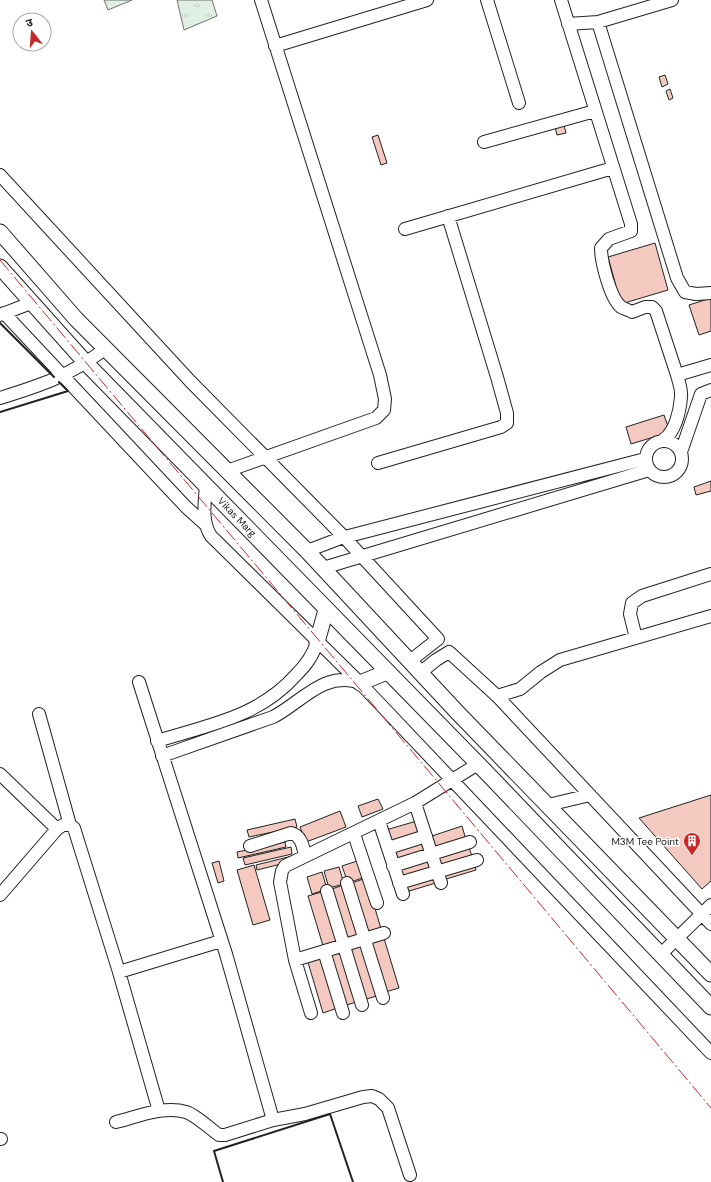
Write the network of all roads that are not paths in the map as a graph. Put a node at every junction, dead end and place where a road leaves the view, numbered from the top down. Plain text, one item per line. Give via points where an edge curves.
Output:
1 (261, 0) edge
2 (427, 0) edge
3 (487, 0) edge
4 (561, 0) edge
5 (672, 0) edge
6 (598, 22) junction
7 (568, 24) junction
8 (275, 46) junction
9 (519, 103) dead end
10 (595, 111) junction
11 (484, 142) dead end
12 (613, 168) junction
13 (0, 175) edge
14 (448, 216) junction
15 (405, 229) dead end
16 (0, 232) edge
17 (0, 267) edge
18 (711, 293) edge
19 (31, 303) junction
20 (2, 314) edge
21 (105, 349) junction
22 (86, 363) junction
23 (711, 364) edge
24 (677, 375) junction
25 (62, 376) junction
26 (711, 390) edge
27 (0, 398) edge
28 (663, 440) junction
29 (682, 452) junction
30 (264, 457) junction
31 (378, 463) dead end
32 (647, 465) junction
33 (227, 471) junction
34 (206, 485) junction
35 (206, 525) junction
36 (344, 538) junction
37 (307, 551) junction
38 (361, 557) junction
39 (323, 568) junction
40 (711, 574) edge
41 (326, 610) junction
42 (711, 616) edge
43 (636, 638) junction
44 (438, 639) junction
45 (317, 642) junction
46 (449, 652) junction
47 (410, 661) junction
48 (387, 672) junction
49 (420, 673) junction
50 (139, 682) dead end
51 (360, 683) junction
52 (281, 689) junction
53 (497, 696) junction
54 (294, 704) junction
55 (39, 714) dead end
56 (157, 741) junction
57 (162, 756) junction
58 (478, 764) junction
59 (0, 774) edge
60 (451, 780) junction
61 (590, 795) junction
62 (415, 803) junction
63 (548, 805) junction
64 (379, 821) junction
65 (70, 825) junction
66 (57, 829) junction
67 (354, 834) junction
68 (426, 836) junction
69 (470, 842) dead end
70 (250, 846) dead end
71 (388, 848) junction
72 (432, 854) junction
73 (305, 856) junction
74 (476, 860) dead end
75 (393, 866) junction
76 (439, 878) junction
77 (347, 883) dead end
78 (327, 891) dead end
79 (0, 895) edge
80 (377, 903) dead end
81 (711, 905) edge
82 (702, 914) junction
83 (711, 924) edge
84 (384, 933) dead end
85 (677, 938) junction
86 (364, 939) junction
87 (221, 941) junction
88 (344, 945) junction
89 (324, 951) junction
90 (660, 954) junction
91 (295, 960) junction
92 (119, 972) junction
93 (711, 974) edge
94 (383, 998) dead end
95 (362, 1004) dead end
96 (711, 1007) edge
97 (311, 1013) dead end
98 (343, 1013) dead end
99 (711, 1053) edge
100 (159, 1111) junction
101 (273, 1120) junction
102 (116, 1122) dead end
103 (410, 1175) dead end

1 - 8 street
2 - 8 street
3 - 9 street
4 - 7 street
5 - 6 street
6 - 7 street
6 - 18 street via 677,278 685,292
7 - 10 street
8 - 30 street via 378,368 385,399 384,410 376,418
10 - 11 street
10 - 12 street
12 - 14 street
12 - 24 street via 631,231 609,239 601,248 601,256 614,298 621,308 632,312 652,307 656,311
13 - 30 street via 190,381
14 - 15 street
14 - 31 street via 497,377 507,413 507,423 501,427
16 - 21 main road
17 - 19 main road, Vikas Marg
19 - 20 street
19 - 22 main road, Vikas Marg
20 - 25 street
21 - 22 street
21 - 33 main road
22 - 25 street
22 - 34 main road, Vikas Marg
23 - 24 street
24 - 28 street via 681,396 674,427 670,436
25 - 27 street
25 - 35 street
26 - 29 street via 700,394
28 - 29 street via 674,443
28 - 32 street via 654,443 648,450
29 - 32 street via 683,462 678,472 668,477 658,477
30 - 33 street
30 - 36 street
32 - 36 street
32 - 38 street
33 - 37 main road
34 - 35 street
34 - 41 main road, Vikas Marg
35 - 45 street via 211,536
36 - 37 street
36 - 38 street
37 - 39 main road
38 - 39 street
38 - 44 street
39 - 47 main road
40 - 43 street via 642,596 632,603 630,614
41 - 45 main road
41 - 48 main road, Vikas Marg
42 - 43 street
43 - 53 street via 560,660 520,689
44 - 46 street
44 - 47 street
45 - 51 street
45 - 52 street via 310,660
46 - 49 street
46 - 53 street
47 - 49 main road
48 - 51 main road
48 - 58 main road, Vikas Marg
49 - 63 main road
50 - 56 street
51 - 54 street via 345,679 334,680
51 - 60 street
52 - 54 street
52 - 56 street via 264,704 252,710
53 - 61 street
54 - 57 street via 273,717
55 - 65 street
56 - 57 street
57 - 87 street
58 - 60 street
58 - 90 main road, Vikas Marg
59 - 66 street
60 - 62 street
60 - 99 street
61 - 63 street
61 - 82 street
62 - 64 street
62 - 68 street
63 - 85 main road
64 - 67 street
64 - 71 street
65 - 66 street via 63,825
65 - 92 street via 74,828
66 - 79 street
67 - 73 street
67 - 80 street
68 - 71 street
68 - 72 street
69 - 72 street
70 - 73 street via 291,833 301,840
71 - 75 street
72 - 75 street
72 - 76 street
73 - 91 street via 285,866 280,882
74 - 76 street
75 - 76 street via 401,889
77 - 86 street
78 - 88 street
81 - 82 street
82 - 83 street
82 - 85 street
84 - 86 street
85 - 90 street
85 - 93 main road
86 - 88 street
86 - 94 street
87 - 92 street
87 - 101 street
88 - 89 street
88 - 95 street
89 - 91 street
89 - 98 street
90 - 96 main road, Vikas Marg
91 - 97 street
92 - 100 street
100 - 101 street via 187,1112 219,1135
100 - 102 street
101 - 103 street via 372,1096 388,1108

